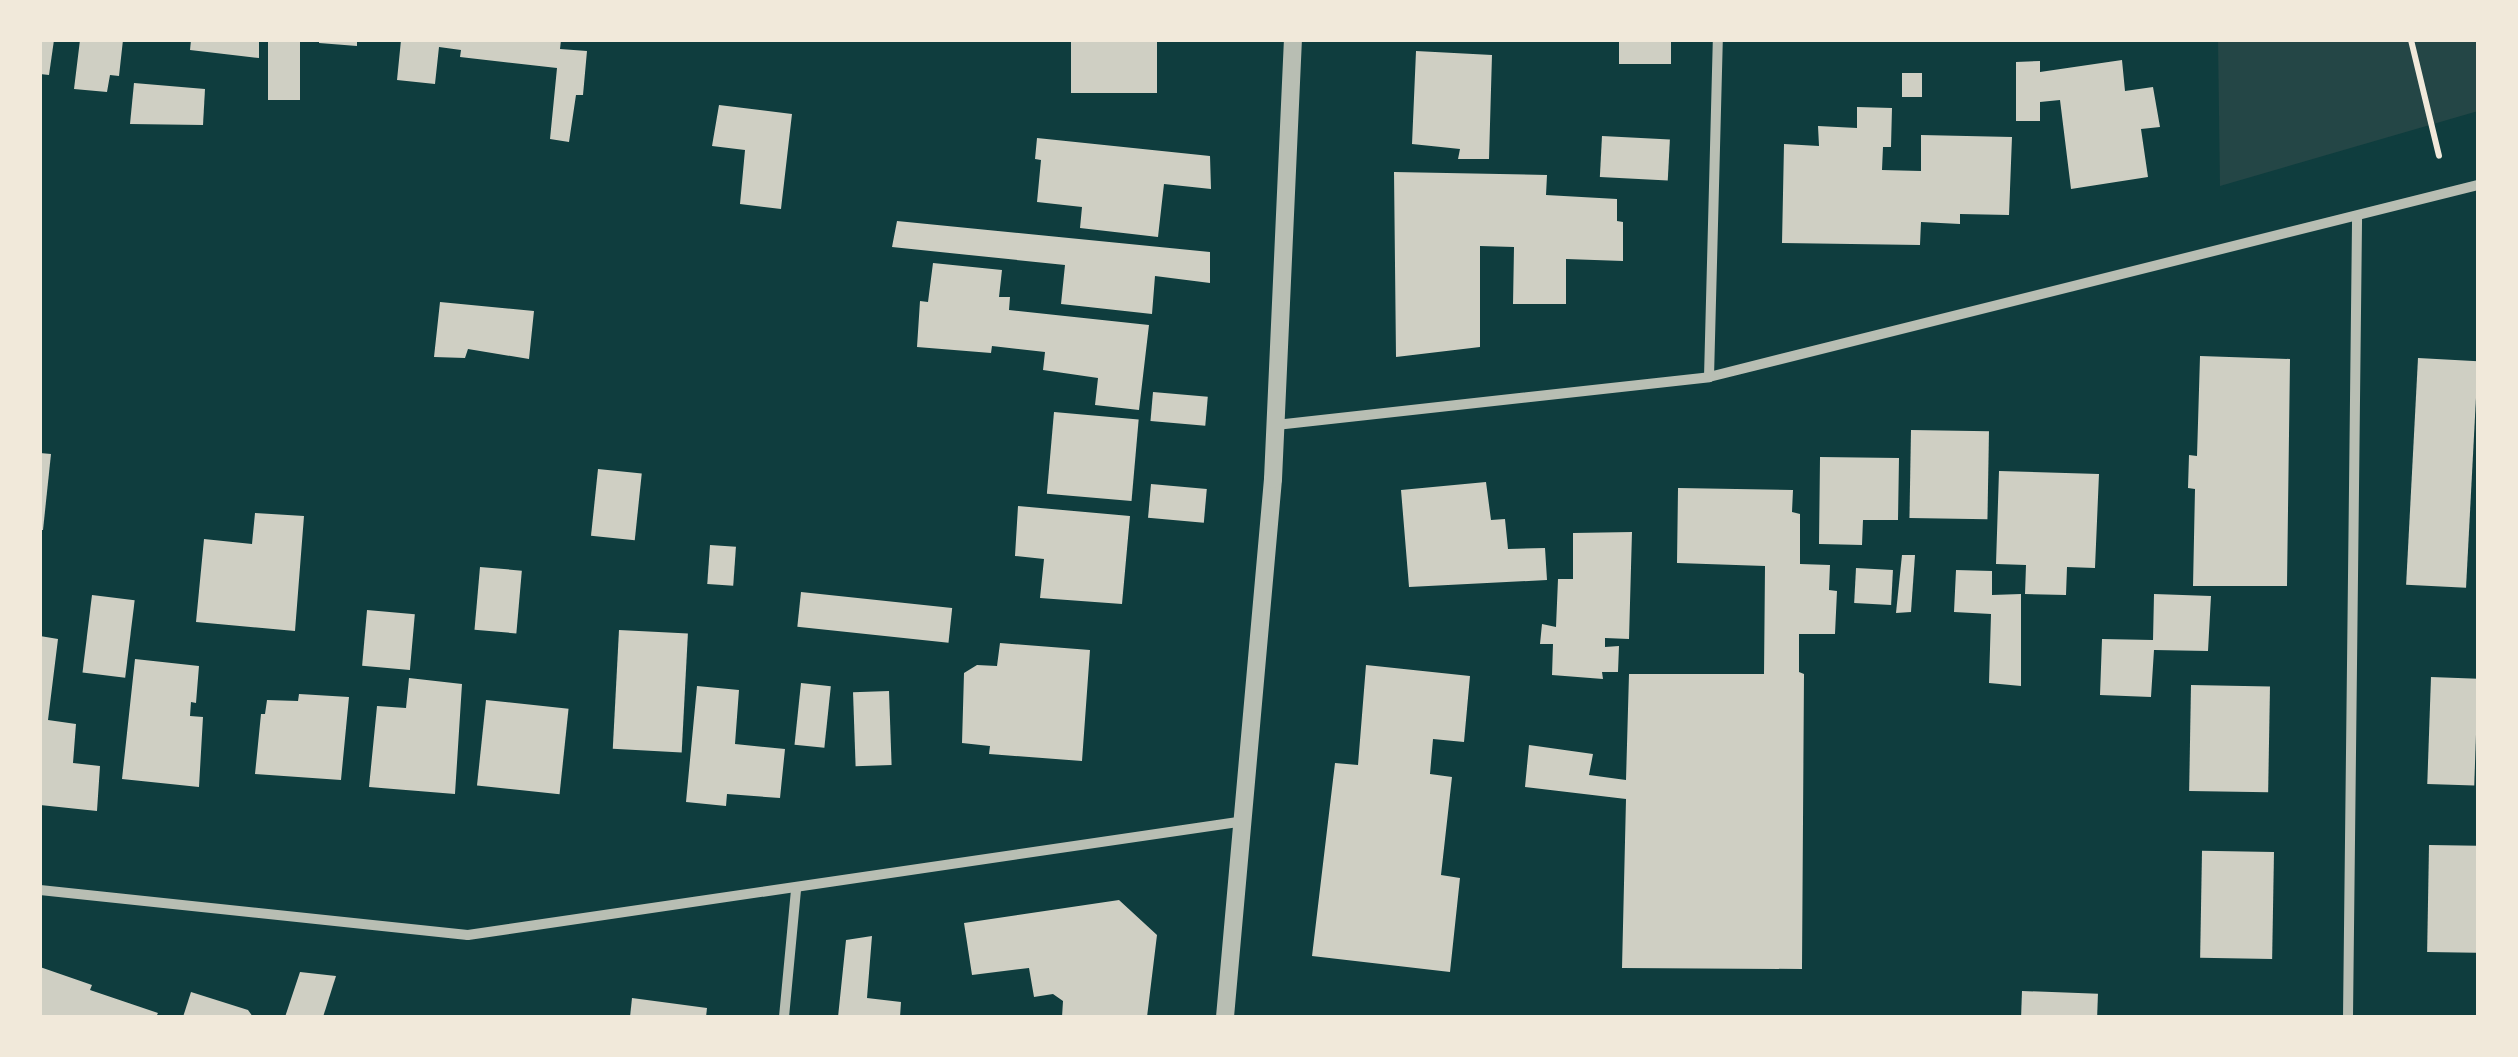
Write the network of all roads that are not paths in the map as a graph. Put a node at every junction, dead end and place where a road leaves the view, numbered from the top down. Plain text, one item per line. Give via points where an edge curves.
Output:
1 (1292, 40) edge
2 (1718, 40) edge
3 (2478, 185) edge
4 (2357, 218) junction
5 (1709, 377) junction
6 (1276, 425) junction
7 (1246, 821) junction
8 (40, 890) edge
9 (796, 890) junction
10 (784, 1017) edge
11 (1225, 1017) edge
12 (2348, 1017) edge

1 - 6 street
2 - 5 street
3 - 4 street
4 - 5 street
4 - 12 street
5 - 6 street
6 - 7 street
7 - 9 street
7 - 11 street
8 - 9 street via 468,935
9 - 10 street

